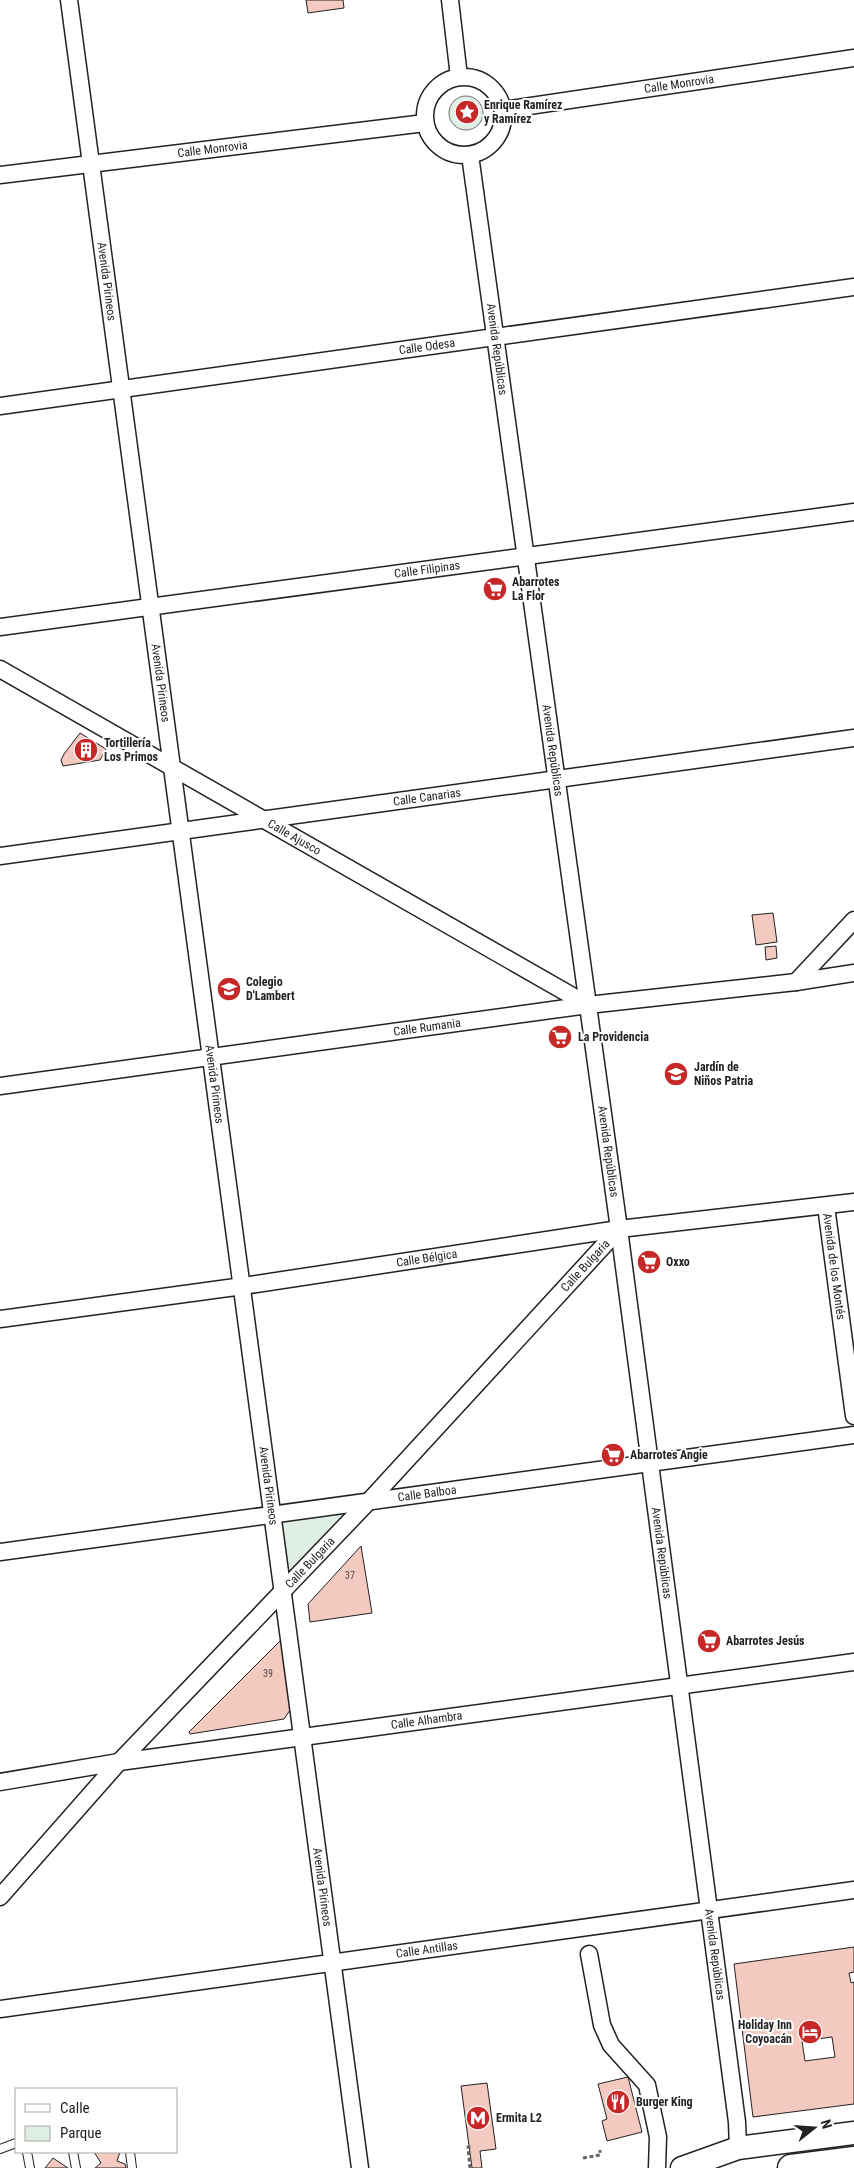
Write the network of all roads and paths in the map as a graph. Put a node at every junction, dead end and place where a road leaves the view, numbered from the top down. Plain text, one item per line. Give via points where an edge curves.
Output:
1 (69, 0) edge
2 (450, 0) edge
3 (854, 58) edge
4 (459, 77) junction
5 (503, 110) junction
6 (426, 123) junction
7 (470, 155) junction
8 (91, 162) junction
9 (0, 175) edge
10 (854, 287) edge
11 (495, 338) junction
12 (121, 389) junction
13 (0, 406) edge
14 (854, 512) edge
15 (525, 557) junction
16 (150, 607) junction
17 (0, 627) edge
18 (0, 669) edge
19 (854, 738) edge
20 (172, 768) junction
21 (558, 779) junction
22 (264, 821) junction
23 (181, 832) junction
24 (0, 856) edge
25 (854, 920) edge
26 (854, 974) edge
27 (796, 982) junction
28 (588, 1005) junction
29 (212, 1058) junction
30 (0, 1086) edge
31 (854, 1202) edge
32 (826, 1206) junction
33 (619, 1229) junction
34 (243, 1286) junction
35 (0, 1320) edge
36 (854, 1416) edge
37 (854, 1435) edge
38 (649, 1464) junction
39 (370, 1500) junction
40 (273, 1514) junction
41 (0, 1552) edge
42 (283, 1590) junction
43 (854, 1662) edge
44 (680, 1684) junction
45 (303, 1737) junction
46 (119, 1762) junction
47 (0, 1782) edge
48 (854, 1890) edge
49 (0, 1897) edge
50 (709, 1909) junction
51 (589, 1954) dead end
52 (332, 1963) junction
53 (0, 2008) edge
54 (854, 2133) edge
55 (15, 2142) edge
56 (473, 2147) dead end
57 (738, 2148) junction
58 (0, 2149) edge
59 (600, 2150) dead end
60 (27, 2153) edge
61 (74, 2153) edge
62 (130, 2153) edge
63 (583, 2158) dead end
64 (854, 2160) edge
65 (30, 2168) edge
66 (76, 2168) edge
67 (132, 2168) edge
68 (360, 2168) edge
69 (470, 2168) edge
70 (657, 2168) edge
71 (682, 2168) edge
72 (791, 2168) edge

1 - 8 street, Avenida Pirineos
2 - 4 street
3 - 5 street, Calle Monrovia
4 - 5 street via 487,85 499,98
4 - 6 street via 447,81 429,98
5 - 7 street via 503,122 492,144
6 - 7 street via 429,135 437,145 452,153
6 - 8 street, Calle Monrovia
7 - 11 street, Avenida Repúblicas
8 - 9 street, Calle Monrovia
8 - 12 street, Avenida Pirineos
10 - 11 street, Calle Odesa
11 - 12 street, Calle Odesa
11 - 15 street, Avenida Repúblicas
12 - 13 street, Calle Odesa
12 - 16 street, Avenida Pirineos
14 - 15 street, Calle Filipinas
15 - 16 street, Calle Filipinas
15 - 21 street, Avenida Repúblicas
16 - 17 street, Calle Filipinas
16 - 20 street, Avenida Pirineos
18 - 20 street, Calle Ajusco
19 - 21 street, Calle Canarias
20 - 22 street, Calle Ajusco
20 - 23 street, Avenida Pirineos
21 - 22 street, Calle Canarias
21 - 28 street, Avenida Repúblicas
22 - 23 street, Calle Canarias
22 - 28 street, Calle Ajusco
23 - 24 street, Calle Canarias
23 - 29 street, Avenida Pirineos
25 - 27 street
26 - 27 street, Calle Rumania
27 - 28 street, Calle Rumania
28 - 29 street, Calle Rumania
28 - 33 street, Avenida Repúblicas
29 - 30 street, Calle Rumania
29 - 34 street, Avenida Pirineos
31 - 32 street, Calle Bélgica
32 - 33 street, Calle Bélgica
32 - 36 street, Avenida de los Montés
33 - 34 street, Calle Bélgica
33 - 38 street, Avenida Repúblicas
33 - 39 street, Calle Bulgaria
34 - 35 street, Calle Bélgica
34 - 40 street, Avenida Pirineos
37 - 38 street, Calle Balboa
38 - 39 street, Calle Balboa
38 - 44 street, Avenida Repúblicas
39 - 40 street, Calle Balboa
39 - 42 street, Calle Bulgaria
40 - 41 street, Calle Balboa
40 - 42 street, Avenida Pirineos
42 - 45 street, Avenida Pirineos
42 - 46 street, Calle Bulgaria
43 - 44 street, Calle Alhambra
44 - 45 street, Calle Alhambra
44 - 50 street, Avenida Repúblicas
45 - 46 street, Calle Alhambra
45 - 52 street, Avenida Pirineos
46 - 47 street, Calle Alhambra
46 - 49 street, Calle Bulgaria
48 - 50 street, Calle Antillas
50 - 52 street, Calle Antillas
50 - 57 street, Avenida Repúblicas
51 - 70 street via 602,2025 611,2045 646,2085 658,2138
52 - 53 street, Calle Antillas
52 - 68 street, Avenida Pirineos
54 - 57 main road
55 - 58 lane
56 - 69 path via 468,2147
57 - 71 main road
59 - 63 path via 600,2155
60 - 65 lane
61 - 66 lane
62 - 67 lane
64 - 72 highway

